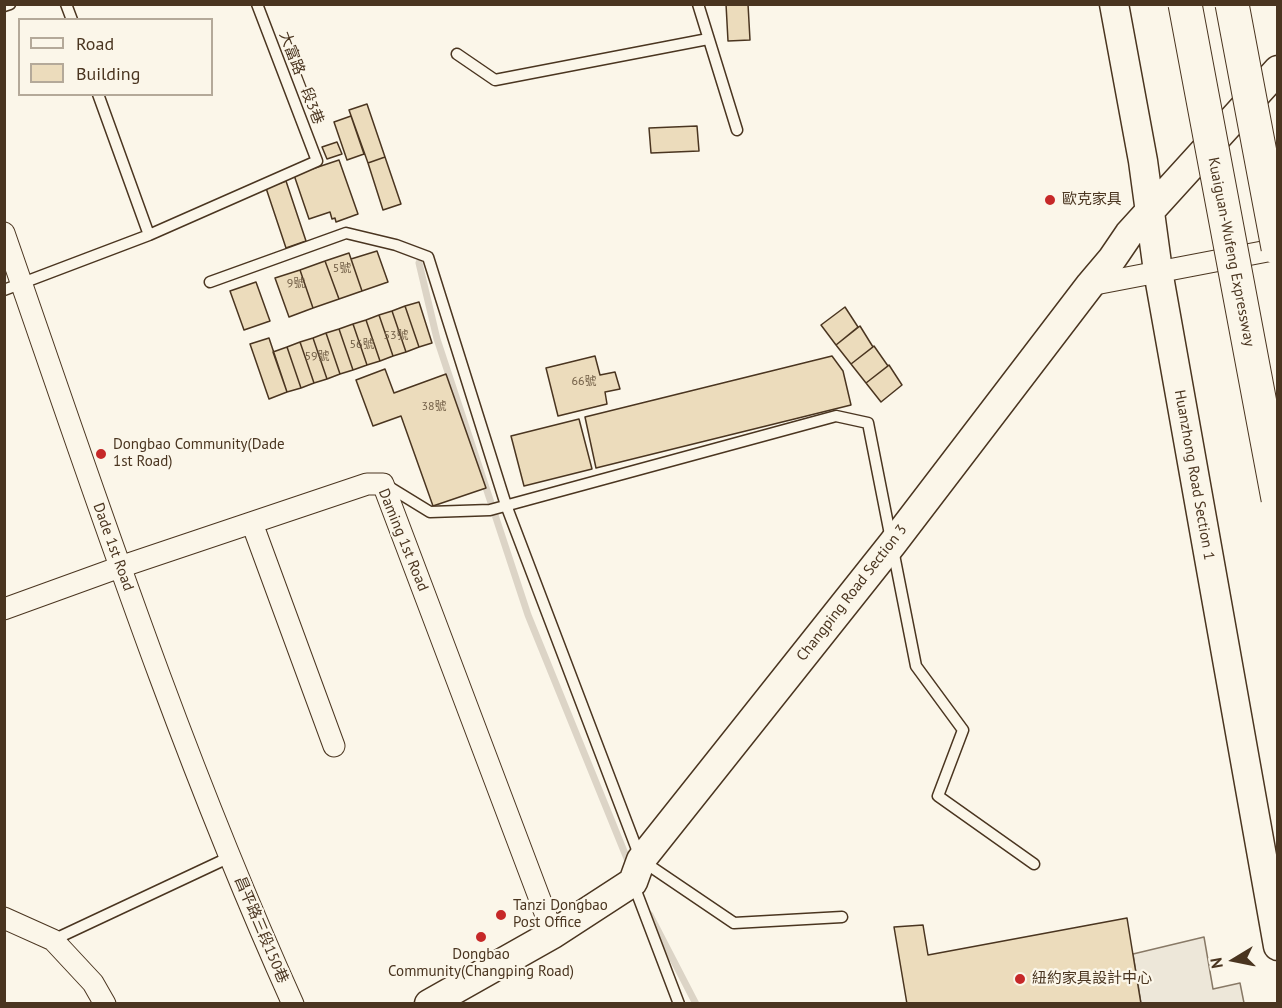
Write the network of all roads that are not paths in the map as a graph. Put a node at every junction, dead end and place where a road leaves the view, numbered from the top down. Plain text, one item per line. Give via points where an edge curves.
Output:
1 (10, 4) edge
2 (257, 4) edge
3 (698, 4) edge
4 (1114, 4) edge
5 (1185, 4) edge
6 (1232, 4) edge
7 (4, 6) edge
8 (708, 39) junction
9 (457, 54) dead end
10 (1278, 70) edge
11 (100, 96) edge
12 (737, 130) dead end
13 (1149, 210) junction
14 (4, 233) edge
15 (149, 235) junction
16 (1278, 248) edge
17 (1158, 271) junction
18 (210, 282) dead end
19 (1090, 285) junction
20 (13, 286) edge
21 (383, 484) junction
22 (1278, 499) edge
23 (506, 505) junction
24 (252, 523) junction
25 (892, 543) junction
26 (120, 567) junction
27 (4, 609) edge
28 (334, 746) dead end
29 (230, 857) junction
30 (1034, 864) dead end
31 (637, 871) junction
32 (842, 917) dead end
33 (4, 918) edge
34 (553, 934) junction
35 (54, 940) junction
36 (1278, 945) edge
37 (105, 1004) edge
38 (293, 1004) edge
39 (429, 1004) edge
40 (679, 1004) edge

1 - 7 lane
2 - 15 lane, 大富路一段3巷 via 317,161
3 - 8 lane
4 - 13 street, Huanzhong Road Section 1
5 - 22 highway, Kuaiguan-Wufeng Expressway, bridge
6 - 16 highway, bridge
8 - 9 lane via 495,80
8 - 12 lane
10 - 13 street, Changping Road Section 3
11 - 15 lane
13 - 17 street, Huanzhong Road Section 1
13 - 19 street, Changping Road Section 3
14 - 20 street, Dade 1st Road
15 - 20 lane
16 - 17 street
17 - 19 street
17 - 36 street, Huanzhong Road Section 1
18 - 23 lane via 346,233 428,257
19 - 25 street, Changping Road Section 3
20 - 26 street, Dade 1st Road
21 - 23 lane via 430,512 489,510
21 - 24 street, Daming 1st Road via 367,484
21 - 34 street, Daming 1st Road
23 - 25 lane via 836,416 868,423
23 - 31 lane
24 - 26 street, Daming 1st Road
24 - 28 street
25 - 30 lane via 916,666 963,730 938,796
25 - 31 street, Changping Road Section 3
26 - 27 street, Daming 1st Road
26 - 29 street, Dade 1st Road
29 - 35 lane
29 - 38 street, 昌平路三段150巷
31 - 32 lane via 734,922
31 - 34 street, Changping Road Section 3
31 - 40 lane
33 - 35 street
34 - 39 street, Changping Road Section 3
35 - 37 street via 93,983

